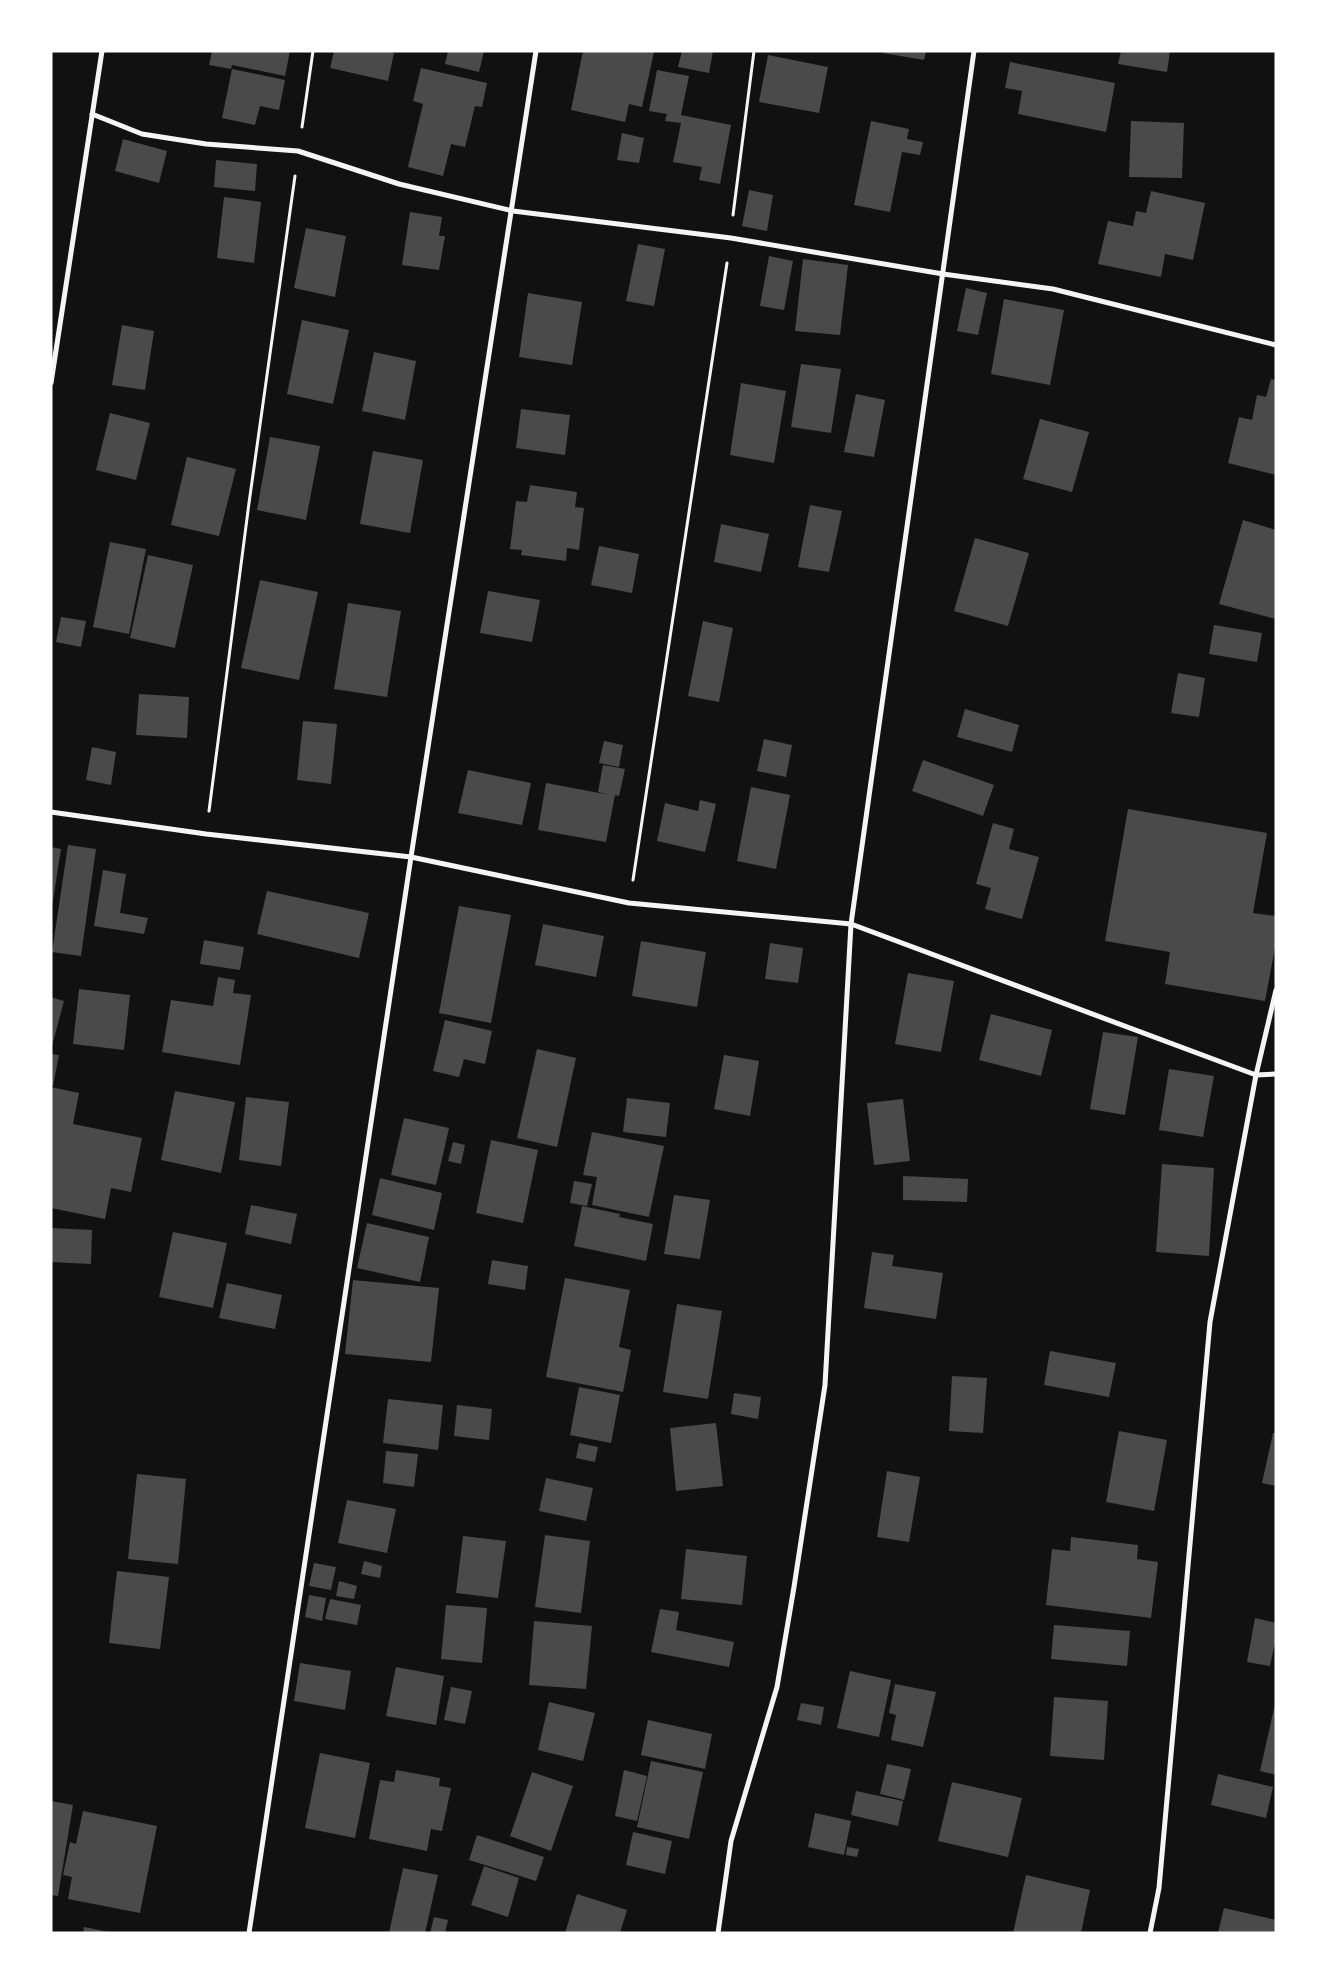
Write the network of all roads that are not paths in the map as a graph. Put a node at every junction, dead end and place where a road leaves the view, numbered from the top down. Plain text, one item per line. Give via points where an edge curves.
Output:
1 (102, 51) edge
2 (536, 51) edge
3 (974, 51) edge
4 (92, 114) junction
5 (513, 212) junction
6 (943, 274) junction
7 (1276, 345) edge
8 (51, 383) edge
9 (51, 812) edge
10 (411, 857) junction
11 (851, 924) junction
12 (1276, 990) edge
13 (1276, 1074) edge
14 (1256, 1075) junction
15 (249, 1933) edge
16 (718, 1933) edge
17 (1150, 1933) edge

1 - 4 street
2 - 5 street
3 - 6 street
4 - 5 street via 142,134 206,144 298,151 399,184
4 - 8 street
5 - 6 street via 730,238
5 - 10 street
6 - 7 street via 1053,289
6 - 11 street
9 - 10 street via 206,834
10 - 11 street via 629,903
10 - 15 street
11 - 14 street
11 - 16 street via 825,1385 777,1687 731,1841
12 - 14 street
13 - 14 street
14 - 17 street via 1210,1322 1159,1888

